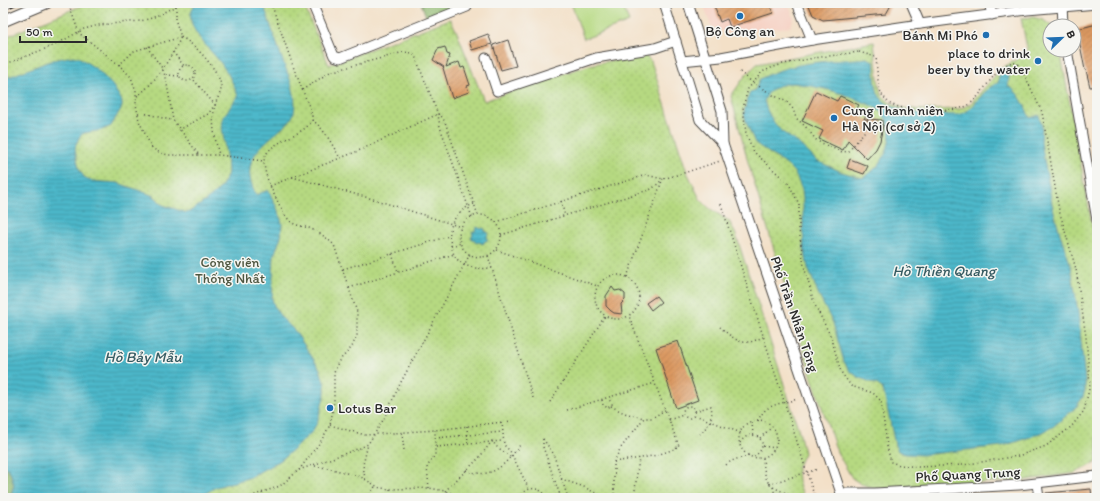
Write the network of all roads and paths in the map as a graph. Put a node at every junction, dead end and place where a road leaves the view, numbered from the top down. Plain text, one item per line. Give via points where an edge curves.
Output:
1 (46, 3) edge
2 (182, 3) edge
3 (271, 3) edge
4 (312, 3) edge
5 (664, 3) edge
6 (688, 3) edge
7 (797, 3) edge
8 (912, 3) edge
9 (990, 3) edge
10 (1097, 4) edge
11 (69, 5) dead end
12 (466, 5) edge
13 (1062, 5) edge
14 (176, 6) junction
15 (992, 15) junction
16 (1063, 18) edge
17 (3, 21) edge
18 (920, 24) junction
19 (79, 33) junction
20 (181, 37) junction
21 (812, 40) junction
22 (676, 41) junction
23 (147, 47) junction
24 (173, 52) junction
25 (486, 58) dead end
26 (705, 58) junction
27 (1068, 58) edge
28 (682, 61) junction
29 (3, 65) edge
30 (119, 65) junction
31 (184, 66) junction
32 (162, 68) junction
33 (740, 72) dead end
34 (165, 74) junction
35 (180, 76) junction
36 (192, 79) junction
37 (752, 82) junction
38 (302, 90) junction
39 (136, 96) junction
40 (215, 105) junction
41 (138, 113) junction
42 (438, 114) junction
43 (868, 119) dead end
44 (173, 120) junction
45 (312, 120) junction
46 (179, 130) junction
47 (723, 144) junction
48 (220, 155) junction
49 (199, 156) junction
50 (340, 158) junction
51 (728, 158) junction
52 (264, 162) junction
53 (292, 177) junction
54 (662, 179) junction
55 (270, 186) junction
56 (1095, 198) edge
57 (561, 201) junction
58 (474, 204) junction
59 (721, 204) dead end
60 (468, 206) junction
61 (478, 215) junction
62 (565, 216) junction
63 (472, 217) junction
64 (1097, 220) edge
65 (496, 222) junction
66 (452, 224) junction
67 (461, 227) junction
68 (501, 235) junction
69 (449, 236) junction
70 (461, 243) junction
71 (451, 246) junction
72 (496, 250) junction
73 (392, 254) junction
74 (454, 254) junction
75 (470, 254) junction
76 (488, 256) junction
77 (465, 265) junction
78 (492, 268) junction
79 (343, 269) junction
80 (398, 272) junction
81 (627, 277) junction
82 (597, 286) junction
83 (349, 288) junction
84 (605, 316) junction
85 (629, 316) junction
86 (720, 327) dead end
87 (763, 337) junction
88 (655, 383) junction
89 (533, 398) dead end
90 (608, 398) junction
91 (798, 399) dead end
92 (602, 400) junction
93 (550, 402) dead end
94 (784, 403) junction
95 (610, 406) junction
96 (567, 410) dead end
97 (665, 410) junction
98 (695, 411) junction
99 (683, 415) junction
100 (695, 415) junction
101 (644, 418) junction
102 (669, 420) junction
103 (512, 421) dead end
104 (711, 421) junction
105 (758, 421) junction
106 (502, 422) junction
107 (752, 422) junction
108 (330, 425) junction
109 (467, 426) junction
110 (772, 427) junction
111 (435, 430) junction
112 (502, 432) junction
113 (402, 433) junction
114 (741, 433) junction
115 (700, 434) dead end
116 (374, 435) junction
117 (468, 435) junction
118 (753, 435) junction
119 (435, 438) junction
120 (760, 438) junction
121 (502, 440) junction
122 (492, 441) junction
123 (740, 443) junction
124 (368, 444) junction
125 (468, 444) junction
126 (520, 445) dead end
127 (763, 446) junction
128 (436, 447) junction
129 (775, 448) junction
130 (404, 450) dead end
131 (749, 456) junction
132 (511, 457) junction
133 (753, 457) junction
134 (639, 458) junction
135 (763, 458) junction
136 (614, 462) junction
137 (313, 465) junction
138 (726, 465) dead end
139 (818, 469) dead end
140 (299, 470) junction
141 (466, 470) junction
142 (1097, 470) edge
143 (807, 473) junction
144 (1097, 476) edge
145 (1087, 478) junction
146 (365, 479) junction
147 (561, 479) junction
148 (769, 484) junction
149 (1037, 484) junction
150 (376, 485) junction
151 (773, 487) junction
152 (429, 488) junction
153 (390, 489) junction
154 (529, 489) junction
155 (445, 491) junction
156 (262, 493) junction
157 (560, 494) junction
158 (775, 495) junction
159 (842, 496) edge
160 (247, 498) edge
161 (265, 498) edge
162 (368, 498) edge
163 (391, 498) edge
164 (466, 498) edge
165 (520, 498) edge
166 (548, 498) edge
167 (561, 498) edge
168 (568, 498) edge
169 (604, 498) edge
170 (614, 498) edge
171 (634, 498) edge
172 (770, 498) edge
173 (780, 498) edge
174 (792, 498) edge
175 (815, 498) edge
176 (1039, 498) edge

1 - 17 main road
2 - 14 path
3 - 38 path
4 - 12 street via 334,56 340,58
5 - 22 street, Phố Trần Nhân Tông
6 - 26 street, Phố Trần Nhân Tông
7 - 21 street
8 - 18 street
9 - 15 street
10 - 13 street
11 - 19 path
13 - 15 street
13 - 16 street
14 - 19 path via 152,18 99,25
14 - 20 path via 176,22
15 - 18 street
18 - 21 street
19 - 29 path
19 - 30 path
20 - 23 path
20 - 24 path
20 - 40 path via 196,48 216,74 221,86
21 - 26 street
22 - 25 street via 655,48 596,58 497,91
22 - 28 street, Phố Trần Nhân Tông
23 - 30 path via 134,51
23 - 32 path
24 - 31 path
24 - 32 path
26 - 28 street
26 - 47 street, Phố Trần Nhân Tông via 722,111
27 - 56 street
28 - 47 street, Phố Trần Nhân Tông via 700,120
30 - 39 path via 131,77
31 - 35 path
31 - 36 path via 194,70 195,75
32 - 34 path
32 - 39 path via 145,91
33 - 37 path
34 - 35 path
34 - 44 path
35 - 36 path via 185,81
36 - 40 path
37 - 37 path via 743,107 746,134 754,152 789,184 799,204 799,230 804,266 814,303 831,337 841,372 851,386 873,393 881,401 891,462 918,467 963,465 1018,456 1046,446 1071,427 1084,411 1090,385 1076,269 1059,210 1042,112 1017,63 1009,63 1002,68 970,104 950,110 903,108 890,103 882,94 876,57 859,52 783,64 762,72
37 - 43 path via 787,102 796,118 817,141 843,152 849,151 859,140
38 - 42 path via 330,72 408,52 415,56
38 - 45 path
39 - 41 path
40 - 46 path via 208,114
40 - 48 path via 213,118
41 - 44 path
41 - 49 path via 139,121 152,148 168,155
42 - 50 path
42 - 58 path via 445,122
42 - 60 path via 440,127
44 - 46 path
45 - 50 path via 323,131
45 - 52 path via 298,133 279,142 267,153
46 - 49 path
47 - 51 street, Phố Trần Nhân Tông
48 - 49 path
48 - 52 path
50 - 53 path
51 - 54 path
51 - 159 street, Phố Trần Nhân Tông
52 - 55 path
53 - 55 path
53 - 66 path
54 - 57 path via 646,175
54 - 62 path via 652,189
54 - 81 path
55 - 79 path via 290,221 327,237 334,245
56 - 64 street
57 - 62 path
57 - 65 path
58 - 60 path
58 - 61 path
59 - 87 path
60 - 63 path
60 - 66 path
61 - 63 path
61 - 65 path via 485,215
62 - 68 path
63 - 67 path
65 - 68 path
66 - 67 path
66 - 69 path
67 - 70 path
68 - 72 path
69 - 71 path
69 - 73 path
70 - 71 path
70 - 75 path via 464,250
71 - 74 path
72 - 76 path
72 - 82 path
73 - 79 path
73 - 80 path
74 - 77 path via 459,262
74 - 80 path
75 - 76 path via 476,257
75 - 77 path
76 - 78 path
77 - 78 path
77 - 116 path
78 - 89 path
79 - 83 path
80 - 83 path
81 - 82 path via 615,274 608,276
81 - 85 path via 634,283 639,297 638,304
82 - 84 path via 594,300
83 - 108 path via 357,312 357,335 352,347 338,362 334,373 334,401
84 - 85 path via 615,319
84 - 93 path
85 - 88 path
86 - 87 path via 740,342 747,343
87 - 94 path
88 - 90 path
88 - 97 path
90 - 92 path
90 - 95 path via 611,401
91 - 94 path
92 - 95 path via 605,408
92 - 96 path
94 - 105 path via 764,410
94 - 143 path
95 - 101 path
97 - 101 path via 652,418
97 - 102 path
98 - 99 path via 691,406 687,406
98 - 100 path
98 - 104 path via 711,406
99 - 100 path via 688,419
99 - 102 path
100 - 104 path
101 - 136 path via 620,449
102 - 134 path via 679,446 653,457
103 - 106 path
104 - 114 path
104 - 115 path
105 - 107 path
105 - 110 path via 768,423
106 - 109 path
106 - 112 path
107 - 114 path via 747,424
107 - 118 path
108 - 116 path
108 - 140 path
109 - 111 path
109 - 117 path
110 - 120 path
110 - 129 path via 777,437
111 - 113 path
111 - 119 path
112 - 117 path
112 - 121 path
113 - 116 path
113 - 130 path
114 - 123 path
116 - 124 path
117 - 119 path
117 - 125 path
118 - 120 path
118 - 123 path via 746,436
119 - 128 path
120 - 127 path
121 - 122 path
121 - 132 path
122 - 125 path
122 - 132 path
122 - 141 path
123 - 131 path
124 - 137 path
124 - 146 path via 363,465
125 - 128 path
126 - 132 path
127 - 129 path
127 - 133 path
128 - 152 path via 435,455 427,467
129 - 135 path
131 - 133 path
131 - 138 path via 732,459
132 - 141 path via 491,472 482,474
132 - 154 path
133 - 135 path
134 - 136 path
134 - 171 path
135 - 148 path
136 - 170 path
137 - 140 path
137 - 146 path
139 - 143 path
140 - 156 path via 280,486
141 - 155 path
142 - 145 street
143 - 148 path
143 - 175 path
144 - 145 street, Phố Quang Trung
145 - 149 street, Phố Quang Trung
146 - 150 path
147 - 157 path via 553,453 543,438 543,447
147 - 168 path
147 - 169 path
148 - 151 path
149 - 159 street, Phố Quang Trung
149 - 176 street
150 - 153 path
150 - 162 path
151 - 158 path
151 - 174 path
152 - 153 path
152 - 155 path
153 - 163 path
154 - 165 path
154 - 166 path via 538,489
155 - 164 path
156 - 160 path
156 - 161 path
157 - 166 path
157 - 167 path
158 - 172 path
158 - 173 path

